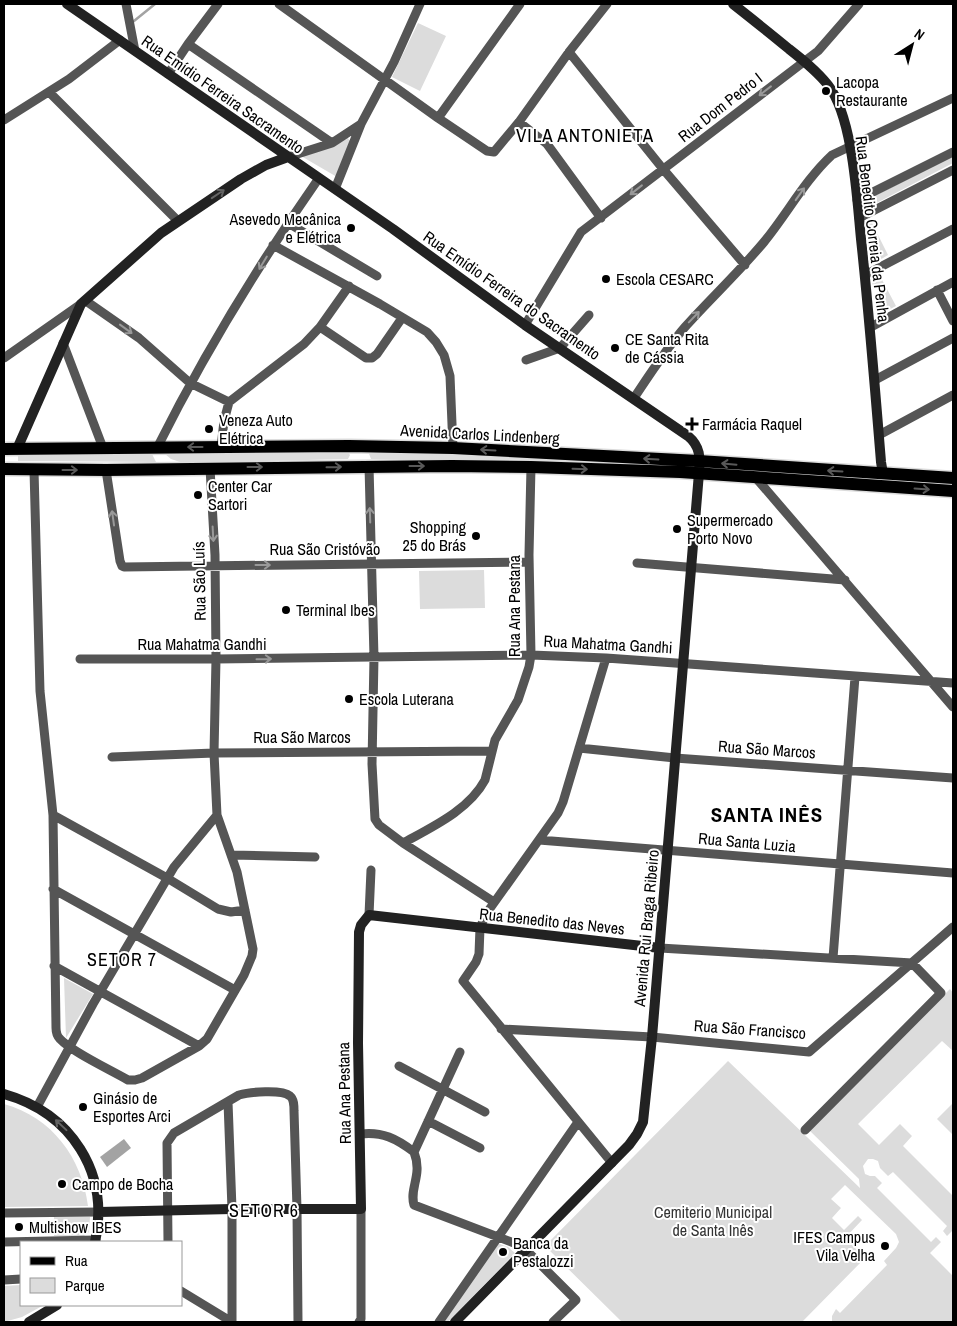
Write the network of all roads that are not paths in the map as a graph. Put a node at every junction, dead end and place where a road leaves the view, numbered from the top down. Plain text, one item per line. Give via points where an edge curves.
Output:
1 (67, 4) edge
2 (126, 4) edge
3 (218, 4) edge
4 (279, 4) edge
5 (420, 4) edge
6 (520, 4) edge
7 (607, 4) edge
8 (734, 4) edge
9 (859, 4) edge
10 (120, 40) junction
11 (188, 44) junction
12 (135, 51) junction
13 (569, 52) junction
14 (803, 61) junction
15 (168, 74) junction
16 (385, 80) junction
17 (49, 92) junction
18 (952, 100) edge
19 (438, 118) junction
20 (4, 120) edge
21 (519, 122) junction
22 (361, 124) junction
23 (344, 136) junction
24 (332, 143) junction
25 (354, 144) junction
26 (850, 147) junction
27 (953, 152) edge
28 (288, 157) junction
29 (664, 170) junction
30 (953, 170) edge
31 (319, 178) junction
32 (335, 189) junction
33 (857, 200) junction
34 (363, 208) joint
35 (601, 218) junction
36 (859, 218) junction
37 (178, 221) junction
38 (288, 223) junction
39 (953, 229) edge
40 (273, 246) junction
41 (745, 265) junction
42 (865, 275) junction
43 (377, 276) dead end
44 (953, 282) edge
45 (349, 286) junction
46 (937, 290) junction
47 (84, 303) junction
48 (589, 315) dead end
49 (402, 318) junction
50 (953, 321) edge
51 (526, 325) junction
52 (871, 327) junction
53 (320, 328) junction
54 (953, 338) edge
55 (63, 343) junction
56 (560, 348) junction
57 (4, 358) edge
58 (526, 360) dead end
59 (874, 380) junction
60 (190, 383) junction
61 (953, 395) edge
62 (634, 398) junction
63 (229, 402) junction
64 (879, 434) junction
65 (349, 446) junction
66 (221, 447) junction
67 (103, 448) junction
68 (157, 448) junction
69 (453, 448) junction
70 (4, 449) edge
71 (17, 449) junction
72 (4, 461) edge
73 (368, 466) junction
74 (531, 467) junction
75 (699, 467) junction
76 (210, 468) junction
77 (4, 469) edge
78 (175, 469) junction
79 (34, 470) junction
80 (106, 470) junction
81 (756, 478) junction
82 (953, 478) edge
83 (885, 480) junction
84 (953, 491) edge
85 (529, 562) junction
86 (372, 564) junction
87 (637, 564) dead end
88 (215, 565) junction
89 (691, 568) junction
90 (845, 580) junction
91 (531, 655) junction
92 (374, 657) junction
93 (606, 658) junction
94 (80, 659) dead end
95 (216, 659) junction
96 (683, 663) junction
97 (855, 677) junction
98 (932, 682) junction
99 (953, 683) edge
100 (953, 707) edge
101 (580, 748) junction
102 (372, 751) junction
103 (492, 751) junction
104 (214, 753) junction
105 (112, 757) dead end
106 (675, 758) junction
107 (848, 770) junction
108 (953, 778) edge
109 (53, 815) junction
110 (217, 815) junction
111 (539, 840) junction
112 (403, 843) junction
113 (668, 850) junction
114 (231, 854) junction
115 (315, 857) dead end
116 (840, 864) junction
117 (370, 870) dead end
118 (953, 873) edge
119 (166, 878) junction
120 (53, 889) junction
121 (494, 902) junction
122 (245, 910) junction
123 (369, 915) junction
124 (953, 927) edge
125 (480, 928) junction
126 (135, 935) junction
127 (660, 948) junction
128 (833, 958) junction
129 (912, 963) junction
130 (54, 966) junction
131 (235, 990) junction
132 (101, 991) junction
133 (501, 1028) junction
134 (652, 1037) junction
135 (199, 1046) junction
136 (71, 1047) junction
137 (460, 1052) dead end
138 (399, 1066) dead end
139 (443, 1090) junction
140 (4, 1094) edge
141 (228, 1102) junction
142 (37, 1107) junction
143 (485, 1112) dead end
144 (428, 1121) junction
145 (578, 1122) junction
146 (805, 1130) dead end
147 (360, 1134) junction
148 (480, 1148) dead end
149 (414, 1152) junction
150 (612, 1163) junction
151 (297, 1208) junction
152 (232, 1209) junction
153 (361, 1209) junction
154 (168, 1211) junction
155 (99, 1212) junction
156 (4, 1213) edge
157 (498, 1237) junction
158 (95, 1241) edge
159 (168, 1241) edge
160 (4, 1242) edge
161 (20, 1242) edge
162 (527, 1251) junction
163 (20, 1279) edge
164 (4, 1280) edge
165 (182, 1291) edge
166 (56, 1306) edge
167 (42, 1319) edge
168 (360, 1321) edge
169 (29, 1322) edge
170 (232, 1322) edge
171 (298, 1322) edge
172 (439, 1322) edge
173 (455, 1322) edge
174 (554, 1322) edge

1 - 10 street, Rua Emídio Ferreira Sacramento
2 - 12 street
3 - 11 street
4 - 16 street
5 - 16 street
6 - 19 street
7 - 13 street
8 - 14 street, Rua Benedito Correia da Penha
9 - 14 street, Rua Dom Pedro I via 826,43
10 - 12 street, Rua Emídio Ferreira Sacramento
10 - 17 street
11 - 15 street
11 - 24 street
12 - 15 street, Rua Emídio Ferreira Sacramento
13 - 21 street
13 - 29 street
14 - 26 street, Rua Benedito Correia da Penha via 829,85 836,97
14 -> 29 street, Rua Dom Pedro I
15 - 28 street, Rua Emídio Ferreira Sacramento
16 - 19 street
16 - 22 street
17 - 20 street
17 - 37 street
18 - 26 street
19 - 21 street via 487,151 494,152
21 - 35 street via 547,144
22 - 23 street
22 - 25 street
23 - 24 street
23 - 25 street via 352,137
24 - 28 street
25 - 32 street
26 - 33 street, Rua Benedito Correia da Penha
41 -> 26 street via 780,223 814,174 832,155
27 - 33 street
28 - 31 street, Rua Emídio Ferreira Sacramento
37 -> 28 street via 241,179
29 -> 35 street, Rua Dom Pedro I
29 - 41 street
30 - 36 street
31 - 32 street, Rua Emídio Ferreira Sacramento
31 - 38 street
32 - 34 street, Rua Emídio Ferreira Sacramento
33 - 36 street, Rua Benedito Correia da Penha
34 - 51 street, Rua Emídio Ferreira do Sacramento
35 - 51 street, Rua Dom Pedro I via 581,232
36 - 42 street, Rua Benedito Correia da Penha
37 - 47 street
38 - 40 street
38 - 43 street
39 - 42 street
40 - 45 street
40 -> 60 street
62 -> 41 street via 685,327
42 - 52 street, Rua Benedito Correia da Penha
44 - 46 street
45 - 49 street
45 - 53 street
46 - 50 street
46 - 52 street
47 - 55 street
47 - 57 street
47 -> 60 street via 139,338
48 - 56 street
49 - 53 street via 372,358 366,358
49 - 69 street via 427,332 448,364
51 - 56 street, Rua Emídio Ferreira do Sacramento
52 - 59 street, Rua Benedito Correia da Penha
53 - 63 street
54 - 59 street
55 - 67 street
55 - 71 street
56 - 58 street
56 - 62 street, Rua Emídio Ferreira do Sacramento
59 - 64 street, Rua Benedito Correia da Penha
60 - 63 street
60 - 68 street
61 - 64 street
62 - 75 street, Rua Emídio Ferreira do Sacramento via 692,440 699,451
63 - 66 street
64 - 83 street, Rua Benedito Correia da Penha
65 - 66 main road, Avenida Carlos Lindenberg
65 - 69 main road, Avenida Carlos Lindenberg
65 - 73 main road via 362,455
66 -> 68 main road, Avenida Carlos Lindenberg
67 - 68 main road, Avenida Carlos Lindenberg
67 - 71 main road, Avenida Carlos Lindenberg
68 - 78 main road via 163,460
75 -> 69 main road, Avenida Carlos Lindenberg
70 - 71 main road, Avenida Carlos Lindenberg
71 - 72 main road via 8,461
73 -> 74 main road, Avenida Carlos Lindenberg
76 -> 73 main road, Avenida Carlos Lindenberg
86 -> 73 street
74 -> 75 main road, Avenida Carlos Lindenberg
74 - 85 street, Rua Ana Pestana
75 - 81 main road, Avenida Carlos Lindenberg
83 -> 75 main road, Avenida Carlos Lindenberg
75 - 89 street, Avenida Rui Braga Ribeiro
76 - 78 main road, Avenida Carlos Lindenberg
76 -> 88 street, Rua São Luís
77 - 79 main road, Avenida Carlos Lindenberg
78 - 80 main road, Avenida Carlos Lindenberg
79 -> 80 main road, Avenida Carlos Lindenberg
79 - 109 street via 40,691
88 -> 80 street, Rua São Cristóvão via 122,566
81 - 83 main road, Avenida Carlos Lindenberg
81 - 90 street
82 - 83 main road, Avenida Carlos Lindenberg
83 -> 84 main road, Avenida Carlos Lindenberg
85 - 86 street, Rua São Cristóvão
85 - 91 street, Rua Ana Pestana
88 -> 86 street, Rua São Cristóvão
86 - 92 street
87 - 89 street
88 - 95 street, Rua São Luís
89 - 90 street
89 - 96 street, Avenida Rui Braga Ribeiro
90 - 98 street
91 - 92 street, Rua Mahatma Gandhi
91 - 93 street, Rua Mahatma Gandhi
91 - 103 street, Rua Ana Pestana via 518,700 498,732
95 -> 92 street, Rua Mahatma Gandhi
92 - 102 street
93 - 96 street, Rua Mahatma Gandhi
93 - 101 street
94 - 95 street, Rua Mahatma Gandhi
95 - 104 street, Rua São Luís
96 - 97 street, Rua Mahatma Gandhi
96 - 106 street, Avenida Rui Braga Ribeiro
97 - 98 street, Rua Mahatma Gandhi
97 - 107 street
98 - 99 street, Rua Mahatma Gandhi
98 - 100 street
101 - 106 street, Rua São Marcos
101 - 111 street via 558,813
102 - 103 street, Rua São Marcos
102 - 104 street, Rua São Marcos
102 - 112 street via 374,814 379,825
103 - 112 street, Rua Ana Pestana via 486,780 476,794 441,822
104 - 105 street, Rua São Marcos
104 - 110 street, Rua São Luís
106 - 107 street, Rua São Marcos
106 - 113 street, Avenida Rui Braga Ribeiro
107 - 108 street, Rua São Marcos
107 - 116 street
109 - 119 street
109 - 120 street
110 - 114 street, Rua São Luís
110 - 119 street
111 - 113 street, Rua Santa Luzia
111 - 121 street
112 - 121 street
113 - 116 street, Rua Santa Luzia
113 - 127 street, Avenida Rui Braga Ribeiro
114 - 115 street
114 - 122 street, Rua São Luís
116 - 118 street, Rua Santa Luzia
116 - 128 street
117 - 123 street, Rua Ana Pestana
119 - 122 street via 218,909 231,912
119 - 126 street
120 - 126 street
120 - 130 street
121 - 125 street
122 - 131 street, Rua São Luís via 253,950
123 - 125 street, Rua Benedito das Neves
123 - 147 street, Rua Ana Pestana via 359,932
124 - 129 street, Rua São Francisco
125 - 127 street, Rua Benedito das Neves
125 - 133 street via 479,954 463,981
126 - 131 street
126 - 132 street
127 - 128 street, Rua Benedito das Neves
127 - 134 street, Avenida Rui Braga Ribeiro
128 - 129 street, Rua Benedito das Neves
129 - 134 street, Rua São Francisco via 809,1052
129 - 146 street via 941,993
130 - 132 street
130 - 136 street via 57,1034
131 - 135 street, Rua São Luís via 211,1032
132 - 135 street
132 - 136 street
133 - 134 street, Rua São Francisco
133 - 145 street
134 - 150 street, Avenida Rui Braga Ribeiro via 642,1122 629,1145
135 - 136 street via 134,1080 128,1080
136 - 142 street
137 - 139 street
138 - 139 street
139 - 143 street
139 - 144 street
140 - 142 street
141 - 151 street via 250,1092 290,1095 293,1102
141 - 152 street
141 - 154 street via 181,1128 167,1143
155 -> 142 street via 95,1184 81,1150 66,1130
144 - 148 street
144 - 149 street
145 - 150 street
145 - 157 street
147 - 149 street via 392,1137
147 - 153 street, Rua Ana Pestana
149 - 157 street via 418,1168 414,1205
150 - 162 street, Avenida Rui Braga Ribeiro
151 - 152 street
151 - 153 street
151 - 171 street
152 - 154 street
152 - 170 street
153 - 168 street, Rua Ana Pestana
154 - 155 street
154 - 159 street
155 - 156 street
155 - 158 street
157 - 162 street
157 - 172 street
160 - 161 street
162 - 173 street, Avenida Rui Braga Ribeiro
162 - 174 street via 576,1300
163 - 164 street
165 - 170 street
166 - 167 street
167 - 169 street

